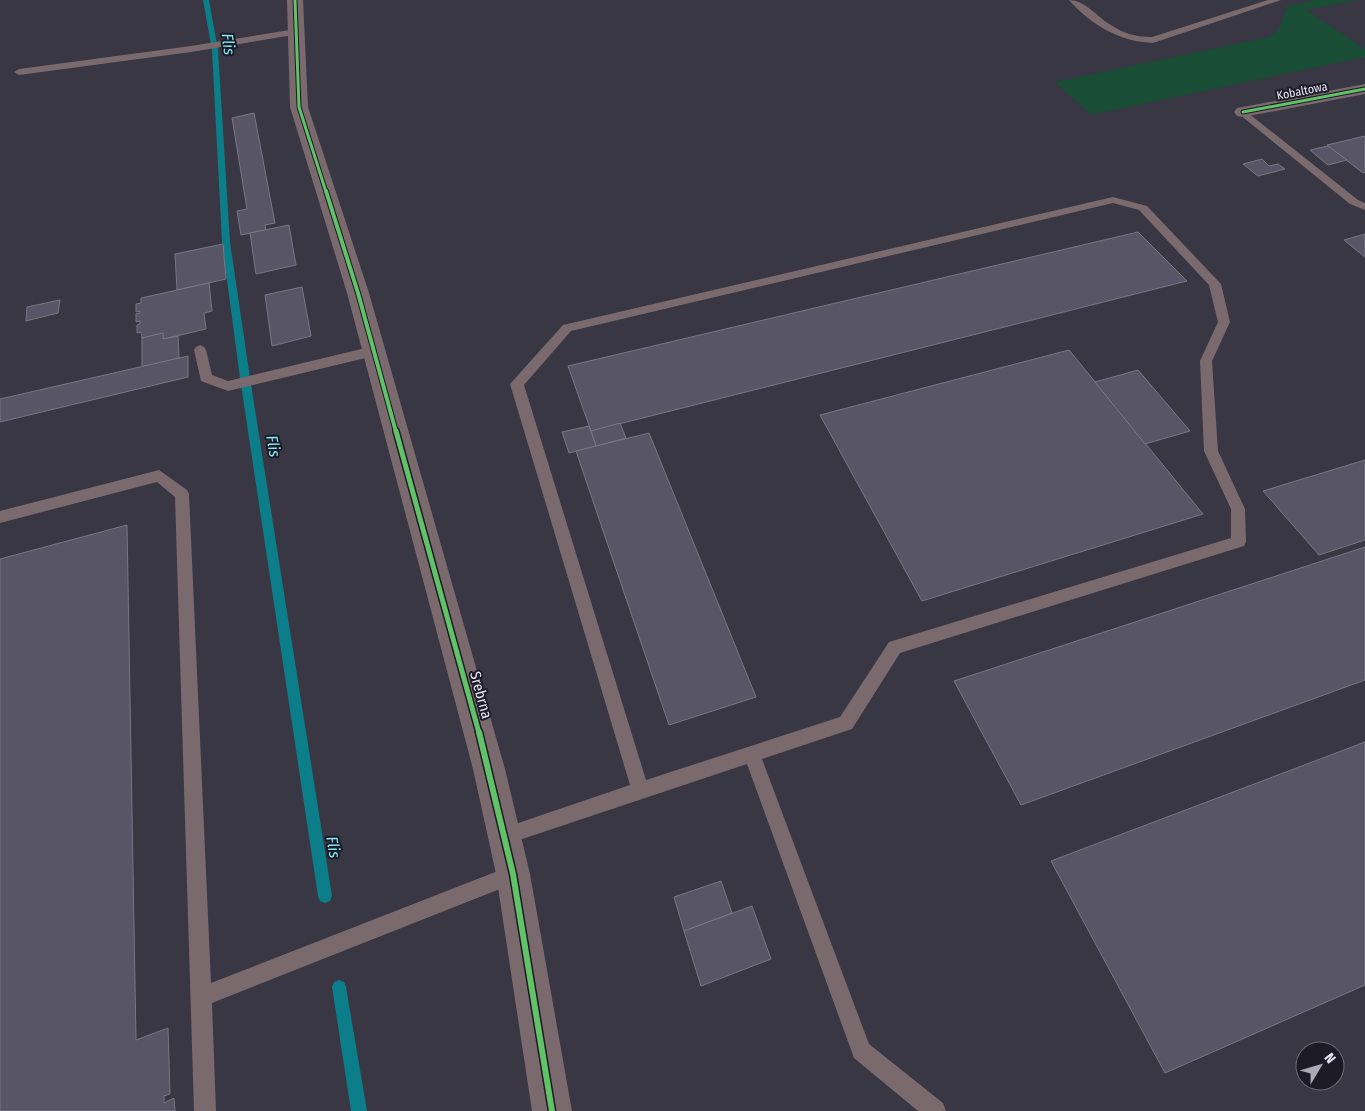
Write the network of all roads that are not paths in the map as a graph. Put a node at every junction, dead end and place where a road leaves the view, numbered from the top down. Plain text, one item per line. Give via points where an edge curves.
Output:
1 (295, 0) edge
2 (1073, 0) edge
3 (1277, 0) edge
4 (296, 32) junction
5 (19, 72) dead end
6 (1365, 89) edge
7 (1244, 112) joint
8 (1359, 201) edge
9 (1365, 207) edge
10 (200, 350) dead end
11 (374, 351) junction
12 (0, 517) edge
13 (752, 755) junction
14 (641, 791) junction
15 (504, 836) junction
16 (513, 874) junction
17 (202, 997) junction
18 (205, 1111) edge
19 (552, 1111) edge
20 (935, 1111) edge

1 - 4 street, Srebrna
2 - 3 lane via 1110,30 1141,41
4 - 5 lane
4 - 11 street, Srebrna via 299,107
6 - 7 street, Kobaltowa
7 - 8 lane
8 - 9 lane
10 - 11 lane via 206,378 228,386
11 - 15 street, Srebrna via 486,759
12 - 17 lane via 159,476 182,494
13 - 14 lane
13 - 14 lane via 846,723 895,647 1239,542 1238,509 1211,451 1206,361 1224,322 1215,284 1143,208 1113,200 567,328 517,384
13 - 20 lane via 861,1051
14 - 15 lane
15 - 16 street, Srebrna
16 - 17 lane
16 - 19 street, Srebrna
17 - 18 lane

